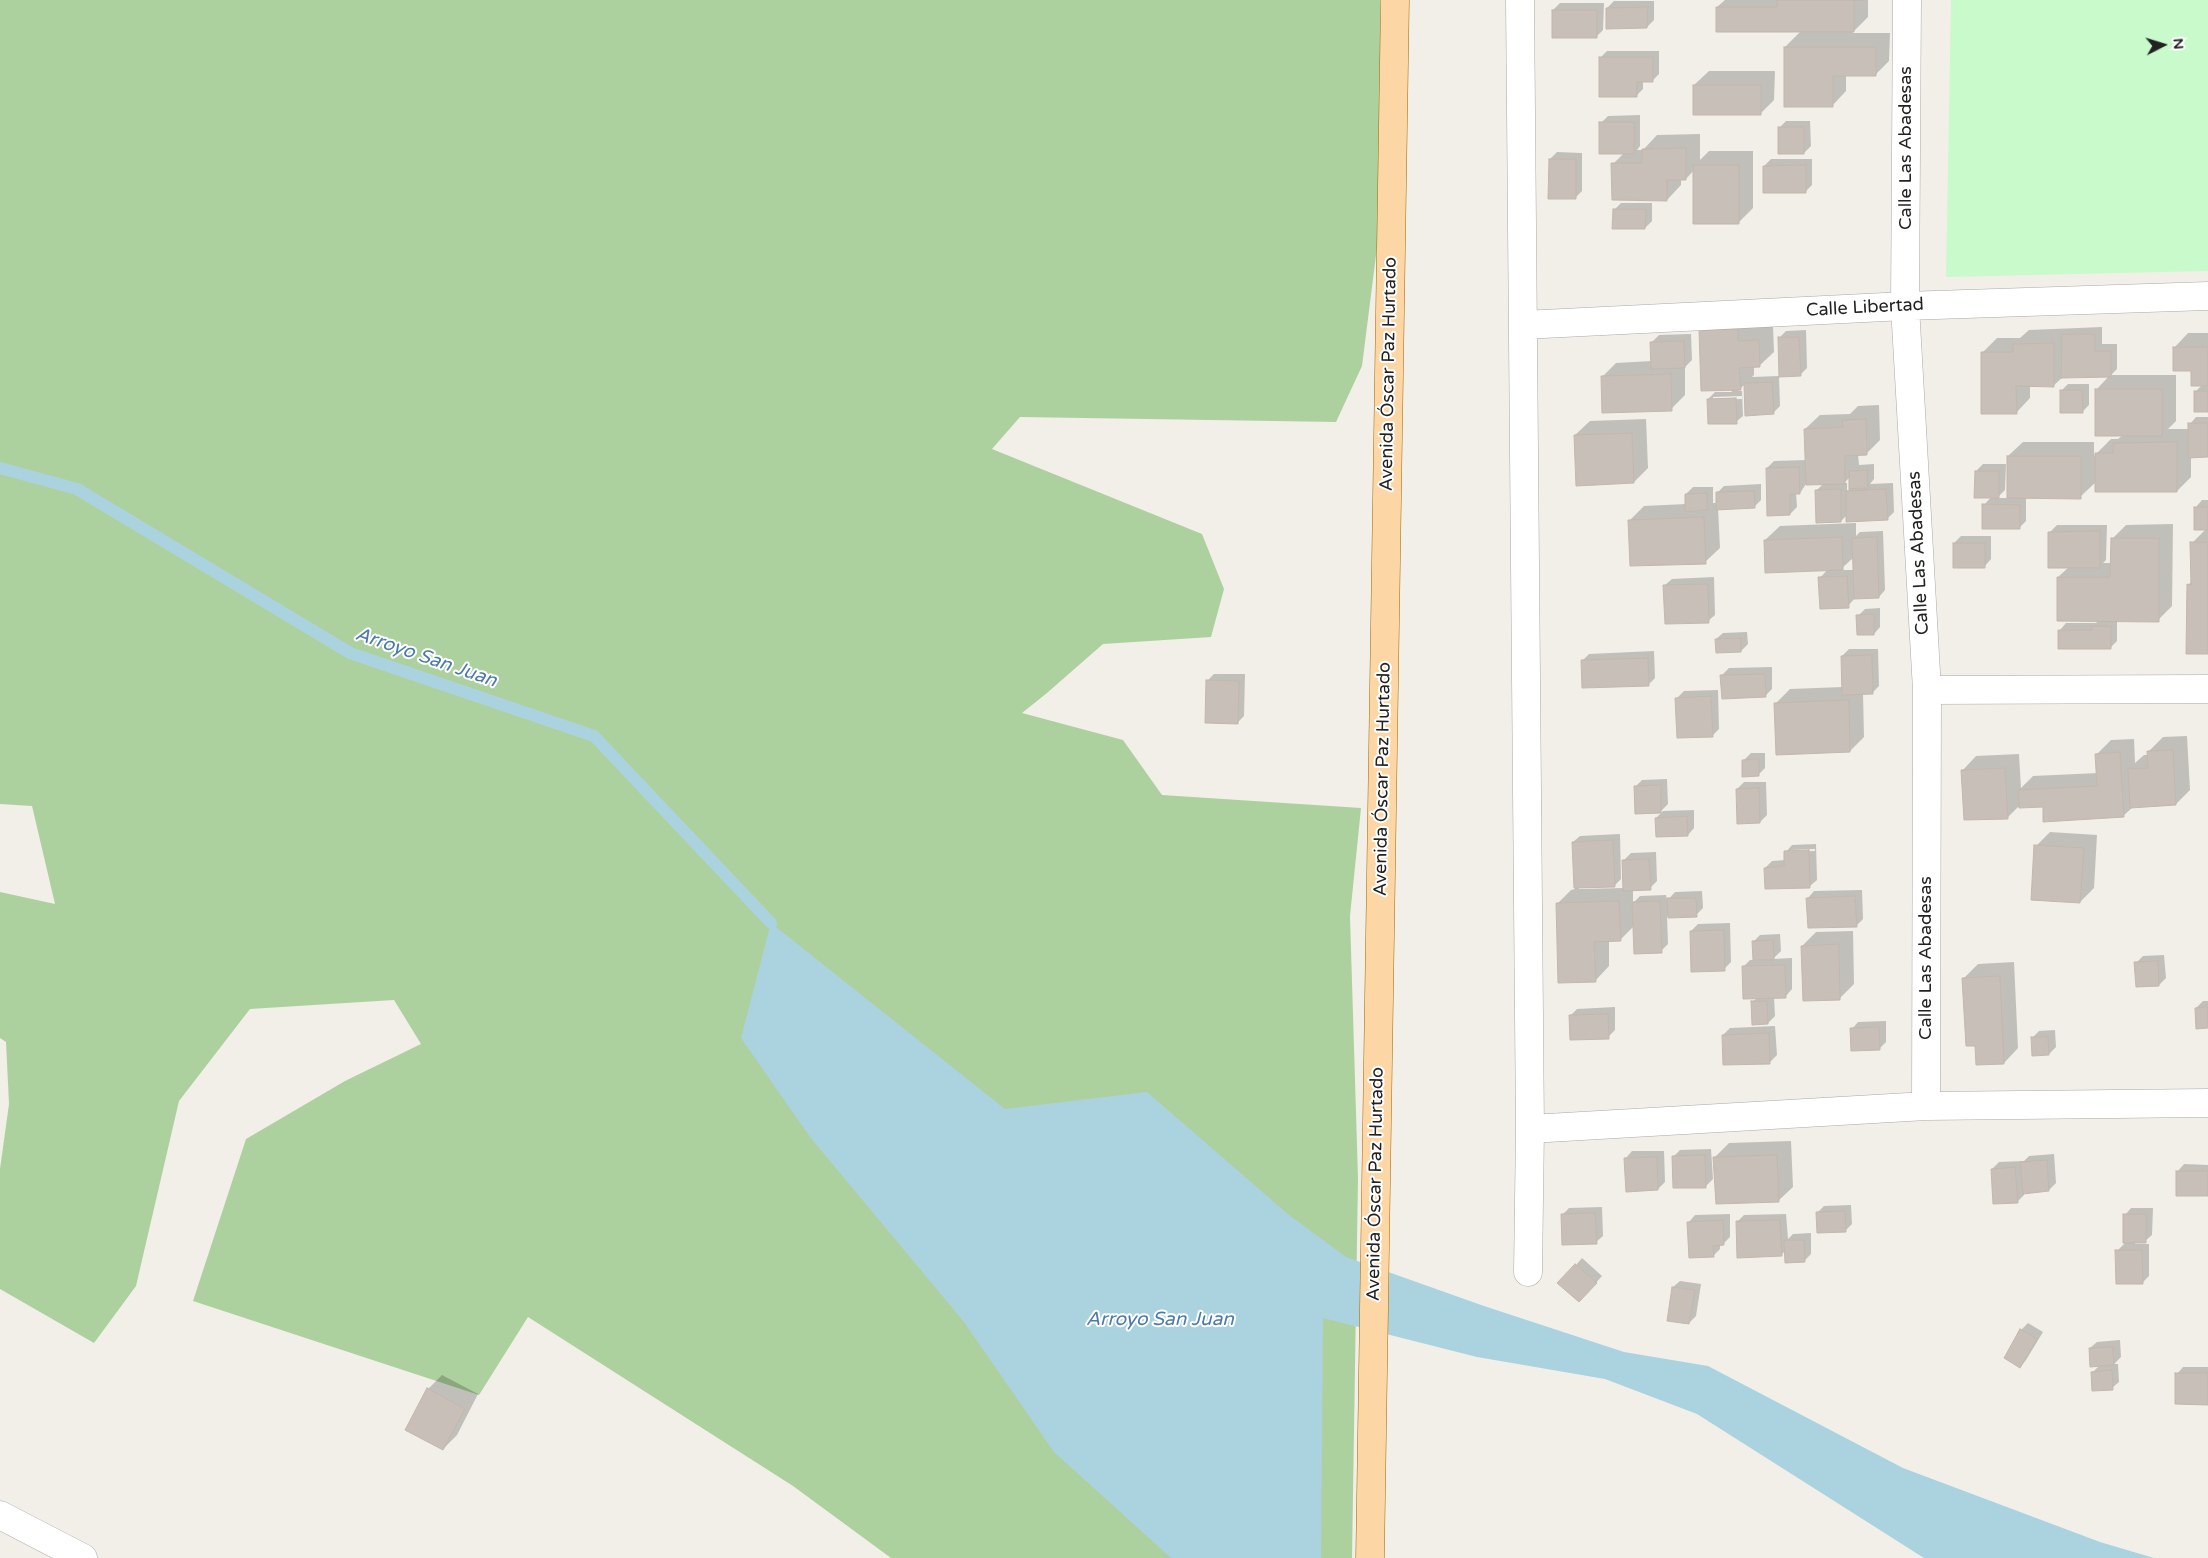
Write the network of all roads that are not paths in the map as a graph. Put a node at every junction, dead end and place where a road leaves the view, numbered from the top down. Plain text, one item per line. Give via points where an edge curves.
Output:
1 (1395, 0) edge
2 (1520, 0) edge
3 (1906, 0) edge
4 (2208, 296) edge
5 (1905, 306) junction
6 (1523, 325) junction
7 (2208, 689) edge
8 (1927, 690) junction
9 (2208, 1103) edge
10 (1926, 1106) junction
11 (1530, 1129) junction
12 (1528, 1272) dead end
13 (0, 1515) edge
14 (83, 1558) edge
15 (1370, 1558) edge

1 - 15 main road, Avenida Óscar Paz Hurtado
2 - 6 street
3 - 5 street, Calle Las Abadesas
4 - 5 street, Calle Libertad
5 - 6 street, Calle Libertad
5 - 8 street, Calle Las Abadesas
6 - 11 street
7 - 8 street
8 - 10 street, Calle Las Abadesas
9 - 10 street
10 - 11 street
11 - 12 street
13 - 14 street

